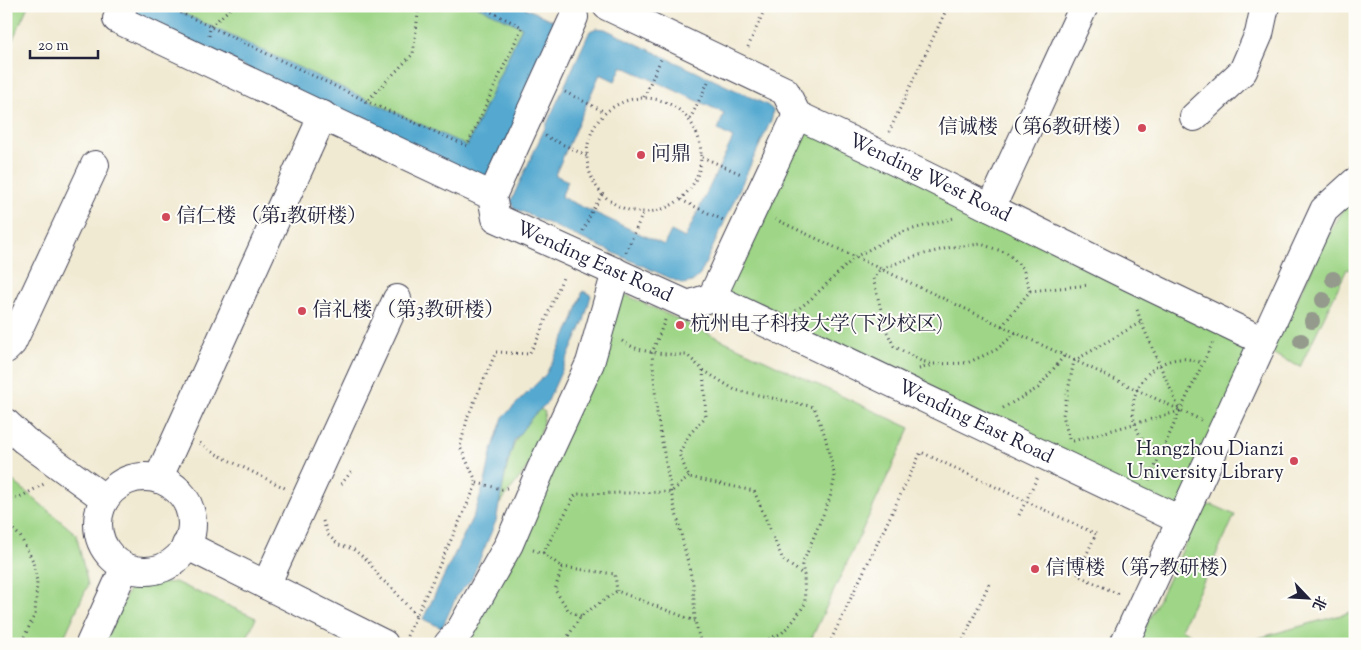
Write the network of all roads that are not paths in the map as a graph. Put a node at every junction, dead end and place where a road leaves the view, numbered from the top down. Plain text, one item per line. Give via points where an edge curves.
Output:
1 (123, 6) edge
2 (607, 6) edge
3 (1084, 6) edge
4 (1265, 6) edge
5 (578, 10) edge
6 (323, 115) junction
7 (797, 115) junction
8 (1194, 117) dead end
9 (95, 165) dead end
10 (1355, 182) edge
11 (492, 196) junction
12 (990, 208) junction
13 (620, 263) junction
14 (712, 297) junction
15 (397, 299) dead end
16 (1263, 341) junction
17 (6, 349) edge
18 (6, 423) edge
19 (158, 479) junction
20 (105, 499) junction
21 (1180, 520) junction
22 (186, 545) junction
23 (125, 567) junction
24 (266, 585) junction
25 (90, 644) edge
26 (384, 644) edge
27 (448, 644) edge
28 (1124, 644) edge

1 - 6 street via 117,19
2 - 7 street via 785,91
3 - 12 street
4 - 8 street via 1259,34 1243,72
5 - 11 street
6 - 11 street
6 - 19 street
7 - 12 street, Wending West Road
7 - 14 street
9 - 17 street via 12,344
10 - 16 street via 1324,210
11 - 13 street, Wending East Road via 496,218 578,244
12 - 16 street, Wending West Road
13 - 14 street, Wending East Road via 688,306
13 - 27 street via 590,362 509,544 461,629
14 - 21 street, Wending East Road
15 - 24 street
16 - 21 street
18 - 20 street via 24,440
19 - 20 street via 128,480
19 - 22 street via 172,486 189,509 192,524
20 - 23 street via 99,514 98,530 102,545
21 - 28 street
22 - 23 street via 171,564 156,570 140,571
22 - 24 street
23 - 25 street
24 - 26 street

